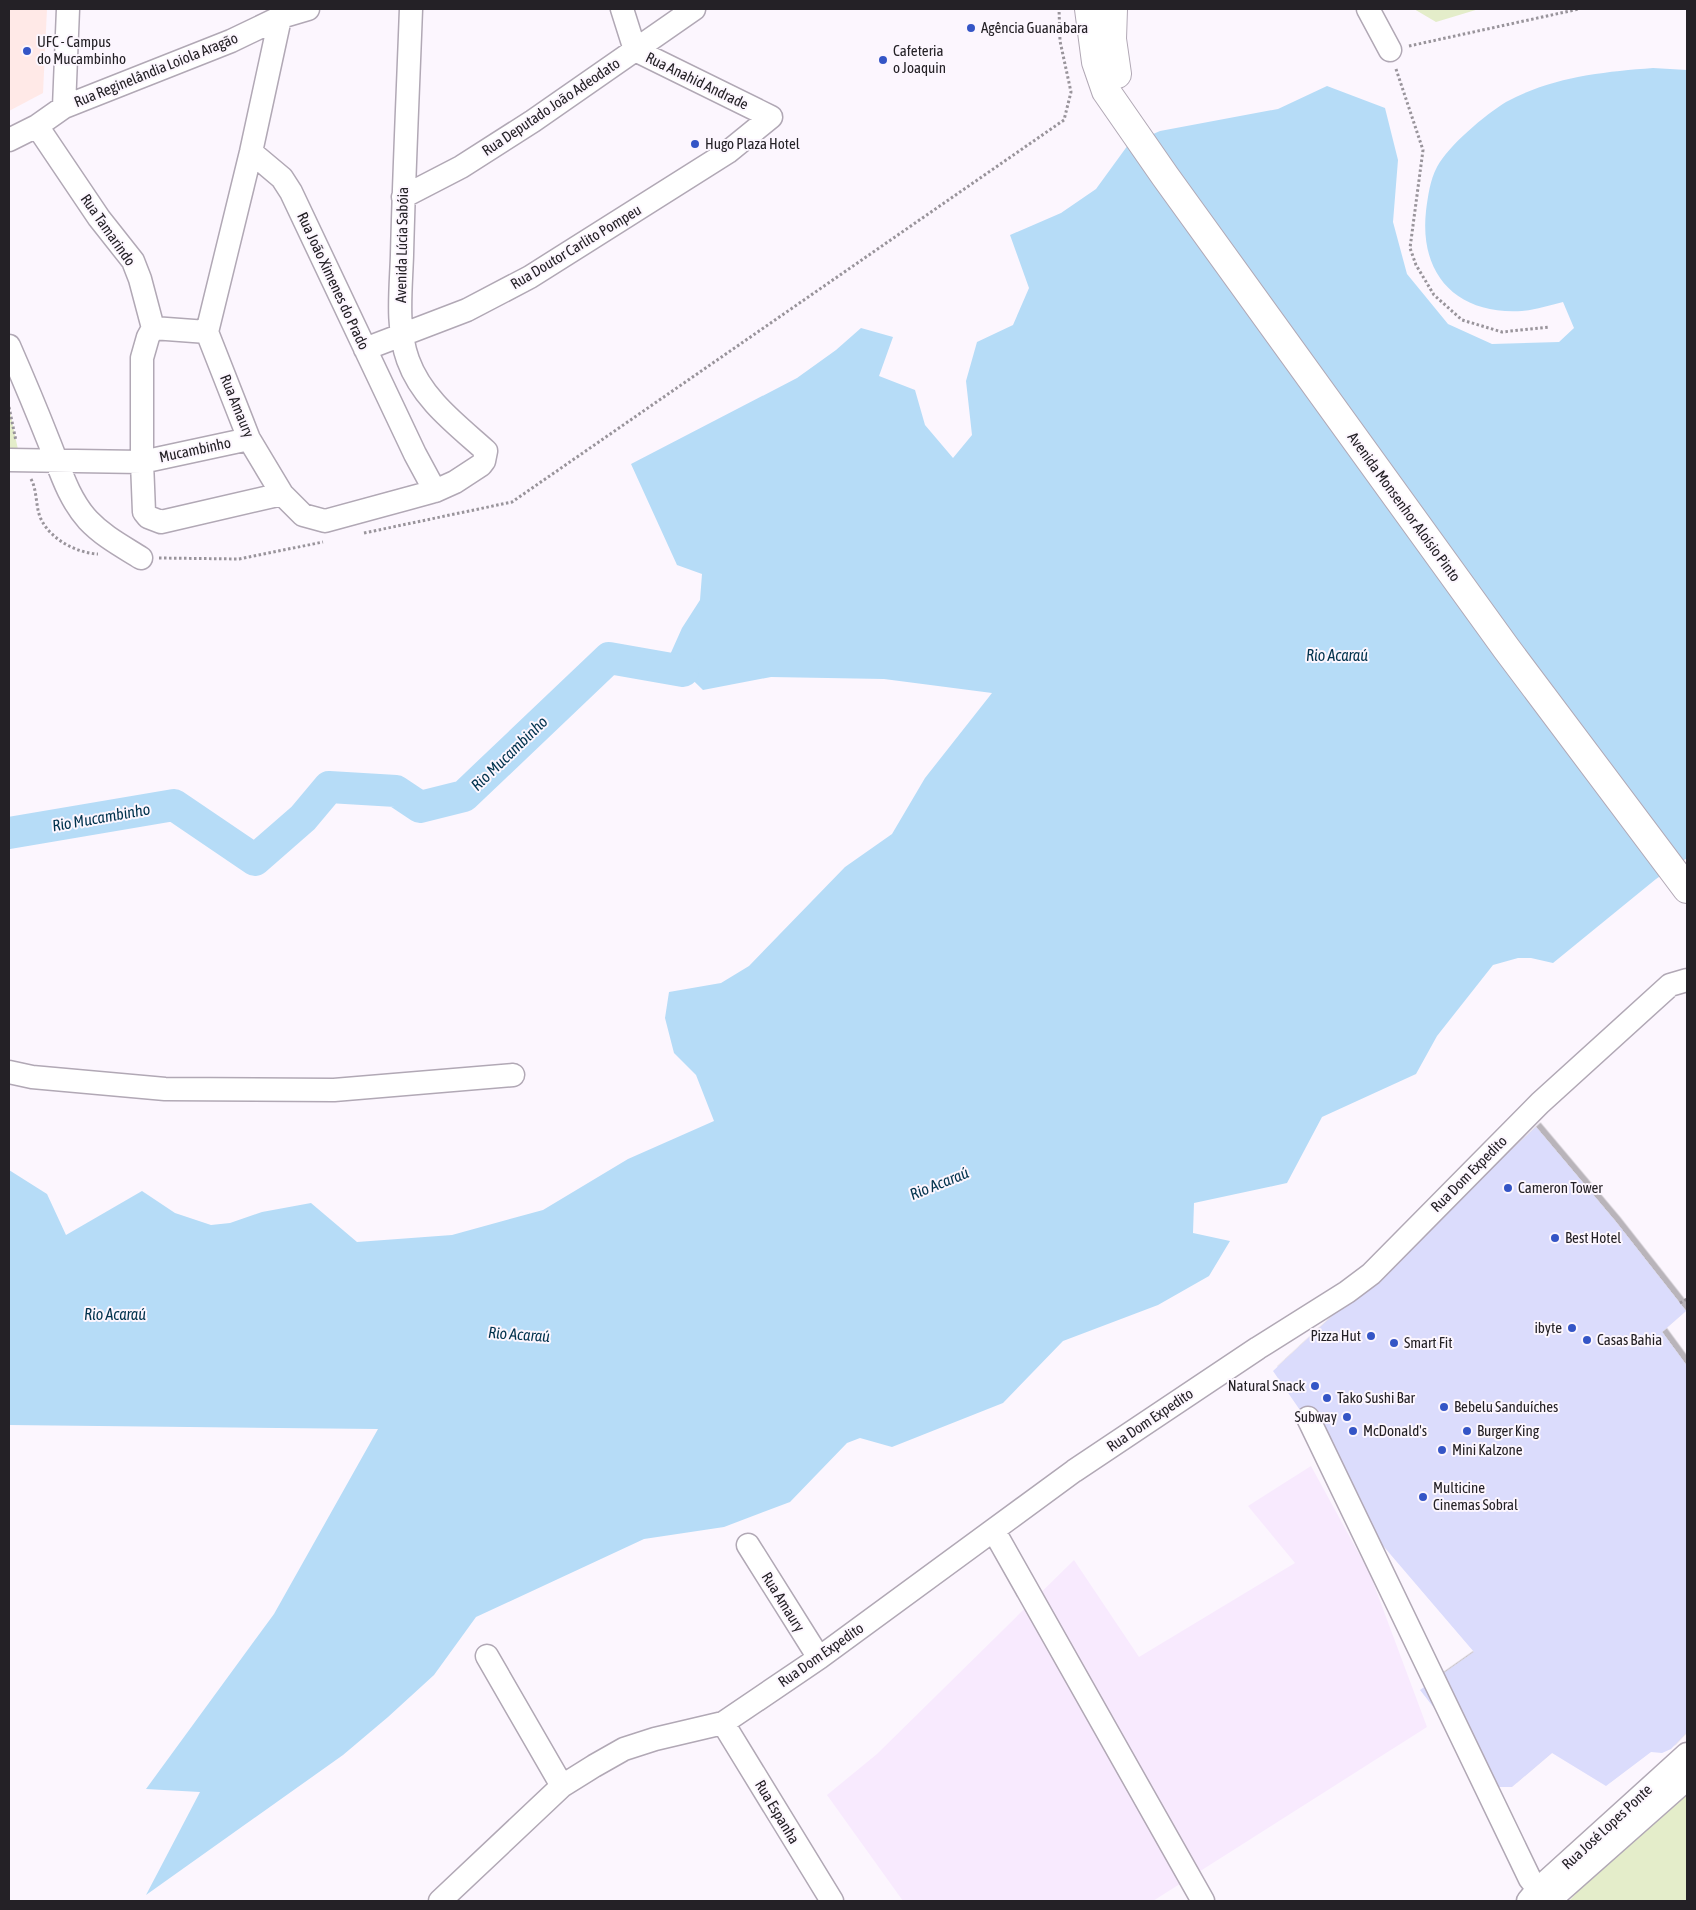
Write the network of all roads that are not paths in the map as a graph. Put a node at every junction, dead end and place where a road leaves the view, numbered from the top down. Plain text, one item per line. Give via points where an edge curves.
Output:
1 (68, 9) edge
2 (308, 9) edge
3 (411, 9) edge
4 (622, 9) edge
5 (694, 9) edge
6 (1089, 9) edge
7 (1113, 9) edge
8 (1368, 9) edge
9 (281, 13) edge
10 (635, 50) junction
11 (1390, 50) road end
12 (64, 107) junction
13 (771, 117) joint
14 (1126, 120) junction
15 (37, 126) junction
16 (9, 140) edge
17 (251, 152) junction
18 (403, 197) junction
19 (153, 328) junction
20 (207, 332) junction
21 (400, 336) junction
22 (9, 346) edge
23 (365, 349) junction
24 (249, 439) junction
25 (9, 460) edge
26 (56, 460) junction
27 (142, 462) junction
28 (435, 491) junction
29 (282, 494) junction
30 (141, 558) road end
31 (1687, 889) edge
32 (1687, 980) edge
33 (9, 1072) edge
34 (513, 1075) dead end
35 (1308, 1418) dead end
36 (994, 1530) junction
37 (748, 1545) dead end
38 (488, 1656) dead end
39 (819, 1658) junction
40 (723, 1723) junction
41 (1687, 1754) edge
42 (1687, 1779) edge
43 (562, 1786) junction
44 (1538, 1897) edge
45 (440, 1901) edge
46 (832, 1901) edge
47 (1203, 1901) edge

1 - 12 street
2 - 9 street, Rua Reginelândia Loiola Aragão
3 - 18 street, Avenida Lúcia Sabóia
4 - 10 street, Rua Anahid Andrade
5 - 10 street, Rua Deputado João Adeodato
6 - 14 main road, Avenida Monsenhor Aloísio Pinto via 1100,77
7 - 14 main road, Avenida Monsenhor Aloísio Pinto via 1114,60
8 - 11 street
9 - 12 street, Rua Reginelândia Loiola Aragão via 231,41
9 - 17 street
10 - 13 street, Rua Anahid Andrade
10 - 18 street, Rua Deputado João Adeodato via 461,167
12 - 15 street, Rua Reginelândia Loiola Aragão
13 - 21 street, Rua Doutor Carlito Pompeu via 728,152 530,277 468,310
14 - 31 main road, Avenida Monsenhor Aloísio Pinto via 1500,640
15 - 16 street, Rua Reginelândia Loiola Aragão
15 - 19 street, Rua Tamarindo via 99,218 133,261
17 - 20 street
17 - 23 street, Rua João Ximenes do Prado via 282,178 291,192
18 - 21 street, Avenida Lúcia Sabóia
19 - 20 street
19 - 27 street via 142,358
20 - 24 street, Rua Amaury
21 - 23 street, Rua Doutor Carlito Pompeu
21 - 28 street, Avenida Lúcia Sabóia via 420,386 436,406 486,451 481,465
22 - 26 street
23 - 28 street, Rua João Ximenes do Prado
24 - 27 street, Mucambinho
24 - 29 street, Rua Amaury
25 - 26 street, Mucambinho
26 - 27 street, Mucambinho
26 - 30 street via 65,485 88,520 108,538
27 - 29 street via 144,512 155,521
28 - 29 street, Rua Amaury via 326,521 303,515
32 - 36 street, Rua Dom Expedito via 1670,985 1540,1103 1371,1274 1074,1471
33 - 34 street via 165,1089 334,1090
35 - 44 street
36 - 39 street, Rua Dom Expedito
36 - 47 street
37 - 39 street, Rua Amaury
38 - 43 street
39 - 40 street, Rua Dom Expedito
40 - 43 street, Rua Dom Expedito via 624,1749
40 - 46 street, Rua Espanha
41 - 44 street, Rua José Lopes Ponte
42 - 44 street, Rua José Lopes Ponte
43 - 45 street, Rua Dom Expedito

